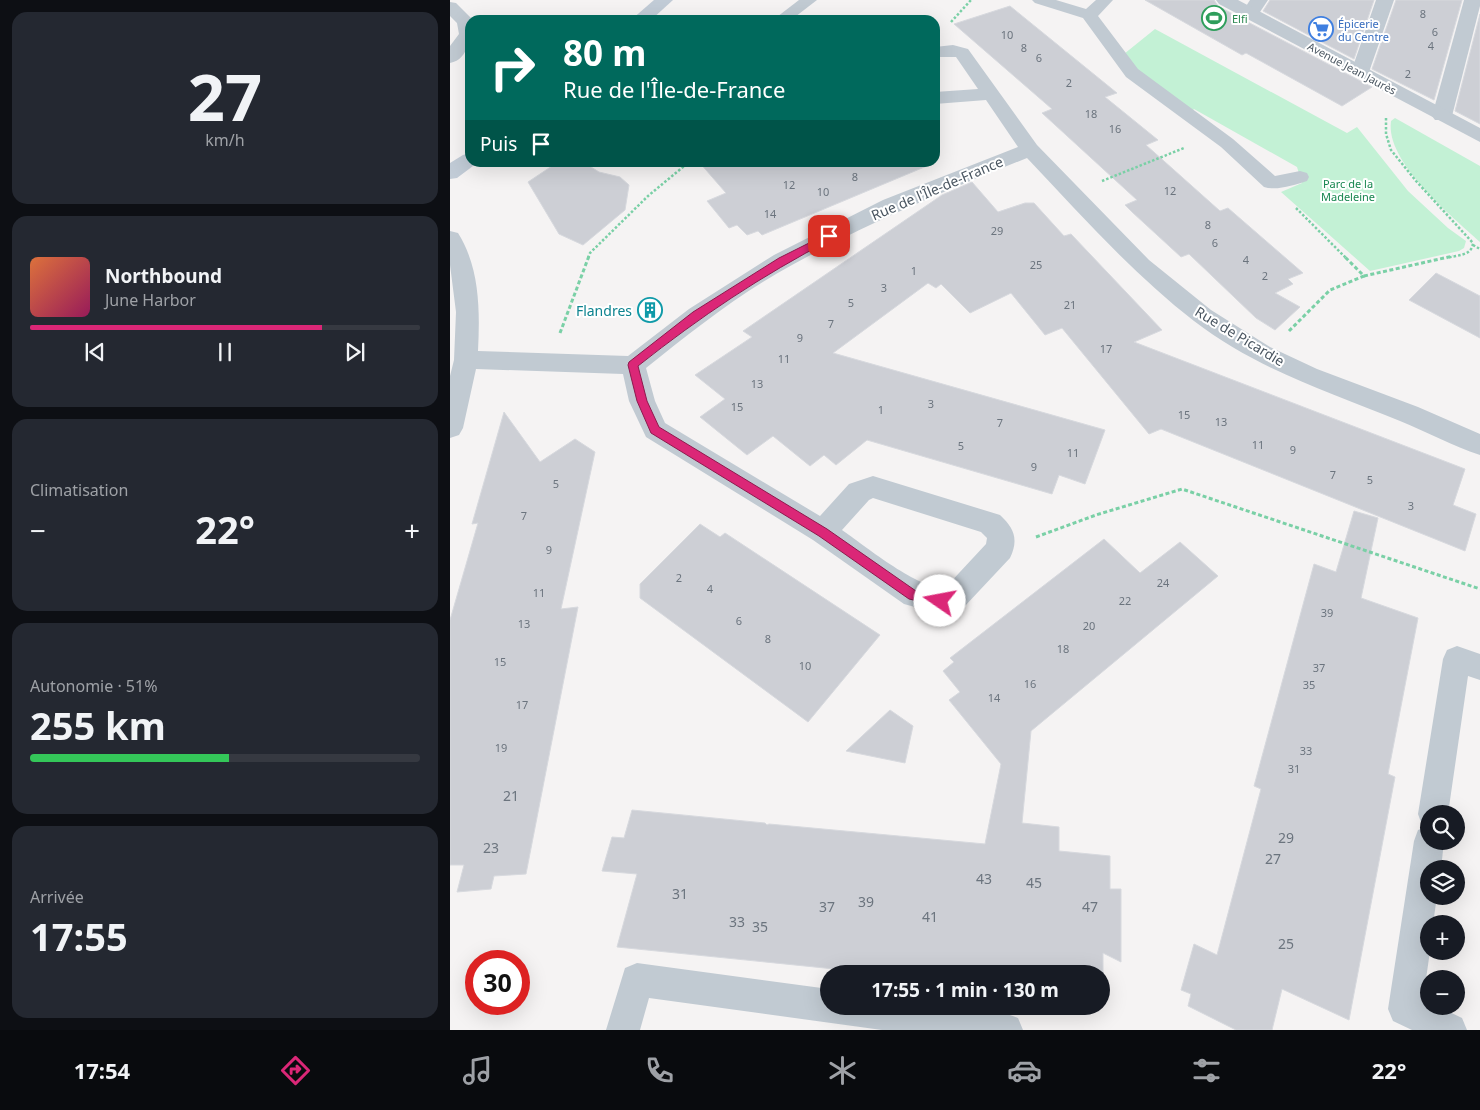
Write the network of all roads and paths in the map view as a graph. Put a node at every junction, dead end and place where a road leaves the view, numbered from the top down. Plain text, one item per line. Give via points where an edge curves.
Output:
1 (664, 0) edge
2 (808, 0) edge
3 (1040, 0) edge
4 (1105, 0) edge
5 (1225, 0) edge
6 (1385, 0) edge
7 (1473, 0) edge
8 (450, 7) edge
9 (1255, 7) edge
10 (646, 15) edge
11 (788, 15) edge
12 (1089, 16) junction
13 (465, 22) edge
14 (465, 38) edge
15 (940, 51) edge
16 (450, 58) edge
17 (1360, 72) junction
18 (1394, 91) junction
19 (990, 94) junction
20 (940, 98) edge
21 (1442, 116) junction
22 (1480, 136) edge
23 (1219, 137) junction
24 (1030, 149) junction
25 (465, 162) edge
26 (683, 167) edge
27 (450, 173) edge
28 (1300, 177) dead end
29 (1271, 183) junction
30 (1074, 195) junction
31 (450, 238) edge
32 (1466, 241) dead end
33 (1471, 241) junction
34 (1473, 245) junction
35 (1480, 250) edge
36 (1364, 276) junction
37 (1266, 355) junction
38 (466, 360) junction
39 (549, 363) junction
40 (633, 365) junction
41 (450, 428) edge
42 (1480, 445) edge
43 (823, 532) junction
44 (1000, 549) junction
45 (1480, 590) edge
46 (1480, 667) edge
47 (1434, 805) edge
48 (1428, 850) edge
49 (820, 1005) edge
50 (896, 1015) edge
51 (623, 1030) edge
52 (1006, 1030) edge
53 (1450, 1030) edge

1 - 10 main road
2 - 11 lane
3 - 12 lane
4 - 12 lane
5 - 9 street, Avenue Jean Jaurès
6 - 17 street
7 - 21 street
8 - 13 street
9 - 17 street, Avenue Jean Jaurès
12 - 23 lane via 1119,51 1132,74
14 - 16 street
15 - 19 street, Rue de Picardie via 962,53
17 - 18 street, Avenue Jean Jaurès
18 - 21 street, Avenue Jean Jaurès
18 - 33 path via 1384,97 1386,134 1391,150
19 - 20 street
19 - 24 street, Rue de Picardie
21 - 22 street, Avenue Jean Jaurès
23 - 29 lane
23 - 30 path via 1199,142
24 - 30 street, Rue de Picardie
24 - 40 street, Rue de l'Île-de-France via 891,205 782,260 697,315
25 - 27 main road
26 - 39 path via 590,253
28 - 29 lane
29 - 36 path
30 - 37 street, Rue de Picardie via 1161,282 1203,316
31 - 38 street via 460,263 468,312
32 - 33 path
33 - 34 path
34 - 35 path
34 - 36 path via 1468,253
36 - 37 path via 1344,281 1327,291
37 - 42 street, Rue de Picardie via 1308,376
38 - 39 street
38 - 41 street
39 - 40 street
40 - 43 street via 642,401 655,430
43 - 44 street via 914,595 940,601 954,598
43 - 44 street via 859,492 872,487 990,523 1001,534
44 - 45 path via 1182,489
46 - 47 lane via 1457,659
48 - 53 lane via 1404,1009
49 - 51 lane via 637,980
50 - 52 lane

